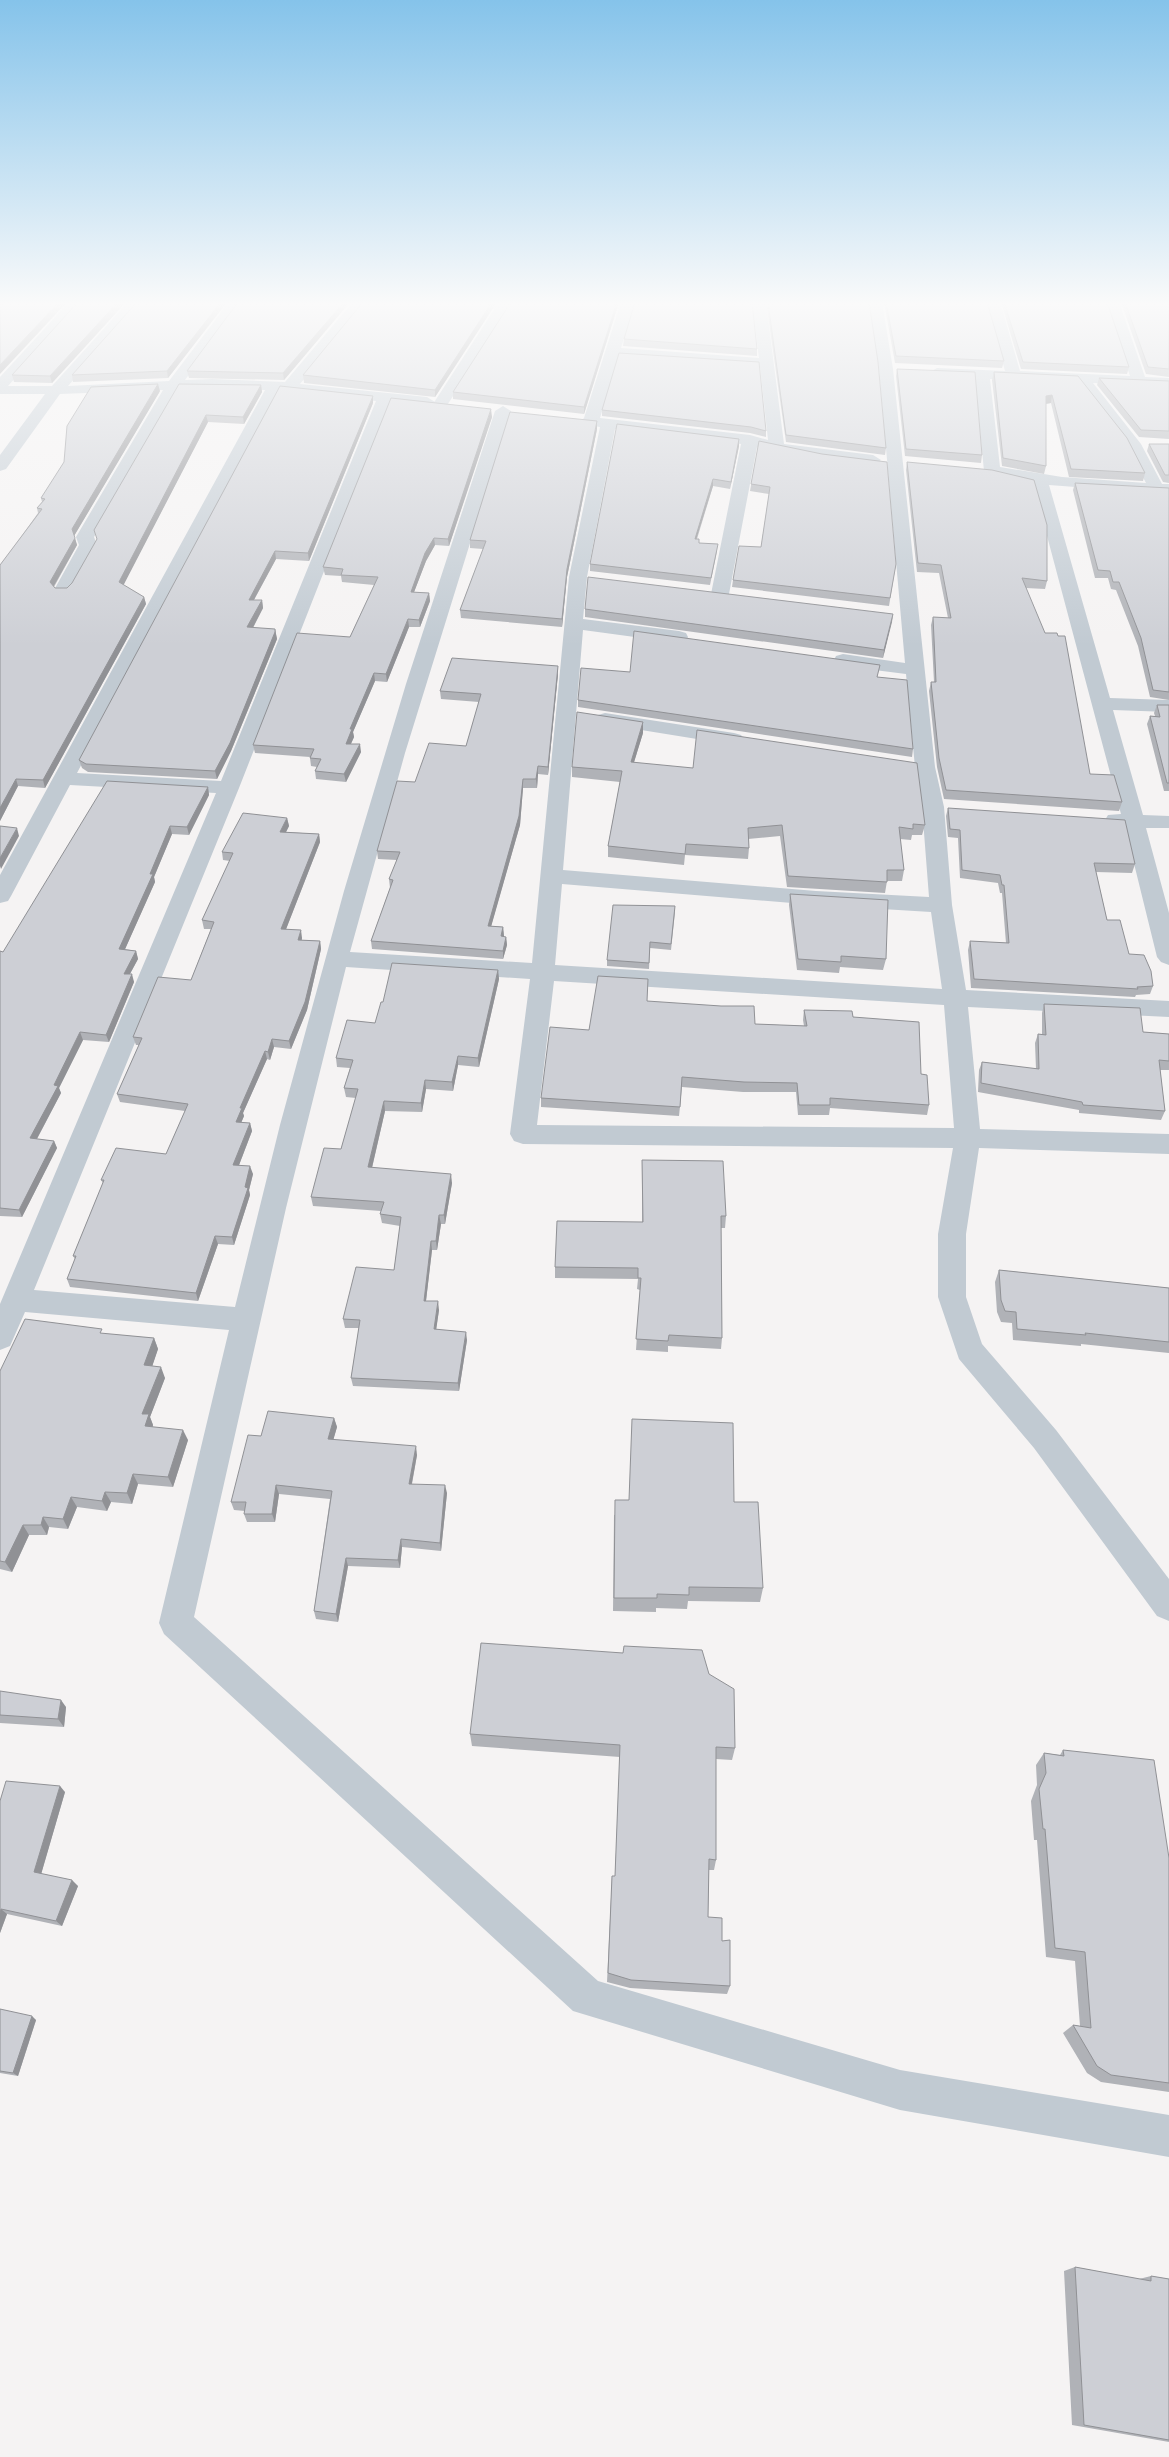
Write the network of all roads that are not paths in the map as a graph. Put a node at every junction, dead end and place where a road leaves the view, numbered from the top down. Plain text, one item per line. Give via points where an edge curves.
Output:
1 (36, 417) edge
2 (155, 417) edge
3 (266, 417) edge
4 (377, 417) edge
5 (502, 417) edge
6 (601, 417) edge
7 (774, 417) edge
8 (900, 417) edge
9 (986, 417) edge
10 (1112, 417) edge
11 (571, 419) edge
12 (600, 422) junction
13 (750, 440) junction
14 (1133, 444) junction
15 (1151, 445) edge
16 (778, 448) junction
17 (905, 464) junction
18 (0, 466) edge
19 (972, 470) edge
20 (992, 471) junction
21 (1038, 481) junction
22 (1163, 489) edge
23 (64, 590) edge
24 (701, 592) edge
25 (720, 594) junction
26 (739, 596) edge
27 (574, 623) junction
28 (701, 640) edge
29 (828, 658) edge
30 (916, 670) junction
31 (1101, 704) junction
32 (1169, 706) edge
33 (567, 714) junction
34 (751, 741) edge
35 (65, 778) junction
36 (229, 788) junction
37 (1096, 818) edge
38 (1134, 821) junction
39 (1169, 822) edge
40 (551, 876) junction
41 (0, 896) edge
42 (941, 905) junction
43 (1169, 956) edge
44 (336, 959) junction
45 (543, 971) junction
46 (955, 998) junction
47 (1169, 1009) edge
48 (968, 1138) junction
49 (1169, 1144) edge
50 (16, 1300) junction
51 (246, 1320) junction
52 (0, 1338) edge
53 (1169, 1605) edge
54 (1169, 2136) edge

1 - 18 street
2 - 23 street via 85,537 88,546
3 - 35 street
4 - 36 street
5 - 44 street via 425,653
6 - 12 street
7 - 16 street
8 - 17 street
9 - 20 street
10 - 14 street
11 - 12 street
12 - 13 street
12 - 27 street via 588,578
13 - 16 street
13 - 25 street
14 - 15 street
14 - 22 street
16 - 17 street
17 - 30 street via 902,615
19 - 20 street
20 - 21 street
21 - 22 street
21 - 31 street
24 - 25 street
25 - 26 street
27 - 28 street
27 - 33 street
29 - 30 street
30 - 42 street via 916,766 942,808
31 - 32 street
31 - 38 street
33 - 34 street
33 - 40 street
35 - 36 street
35 - 41 street
36 - 50 street
37 - 38 street
38 - 39 street
38 - 43 street
40 - 42 street
40 - 45 street
42 - 46 street
44 - 45 street
44 - 51 street
45 - 46 street
45 - 48 street via 523,1134
46 - 47 street
46 - 48 street
48 - 49 street
48 - 53 street via 952,1234 952,1297 969,1350 1045,1439
50 - 51 street
50 - 52 street
51 - 54 street via 176,1623 587,1997 900,2090

